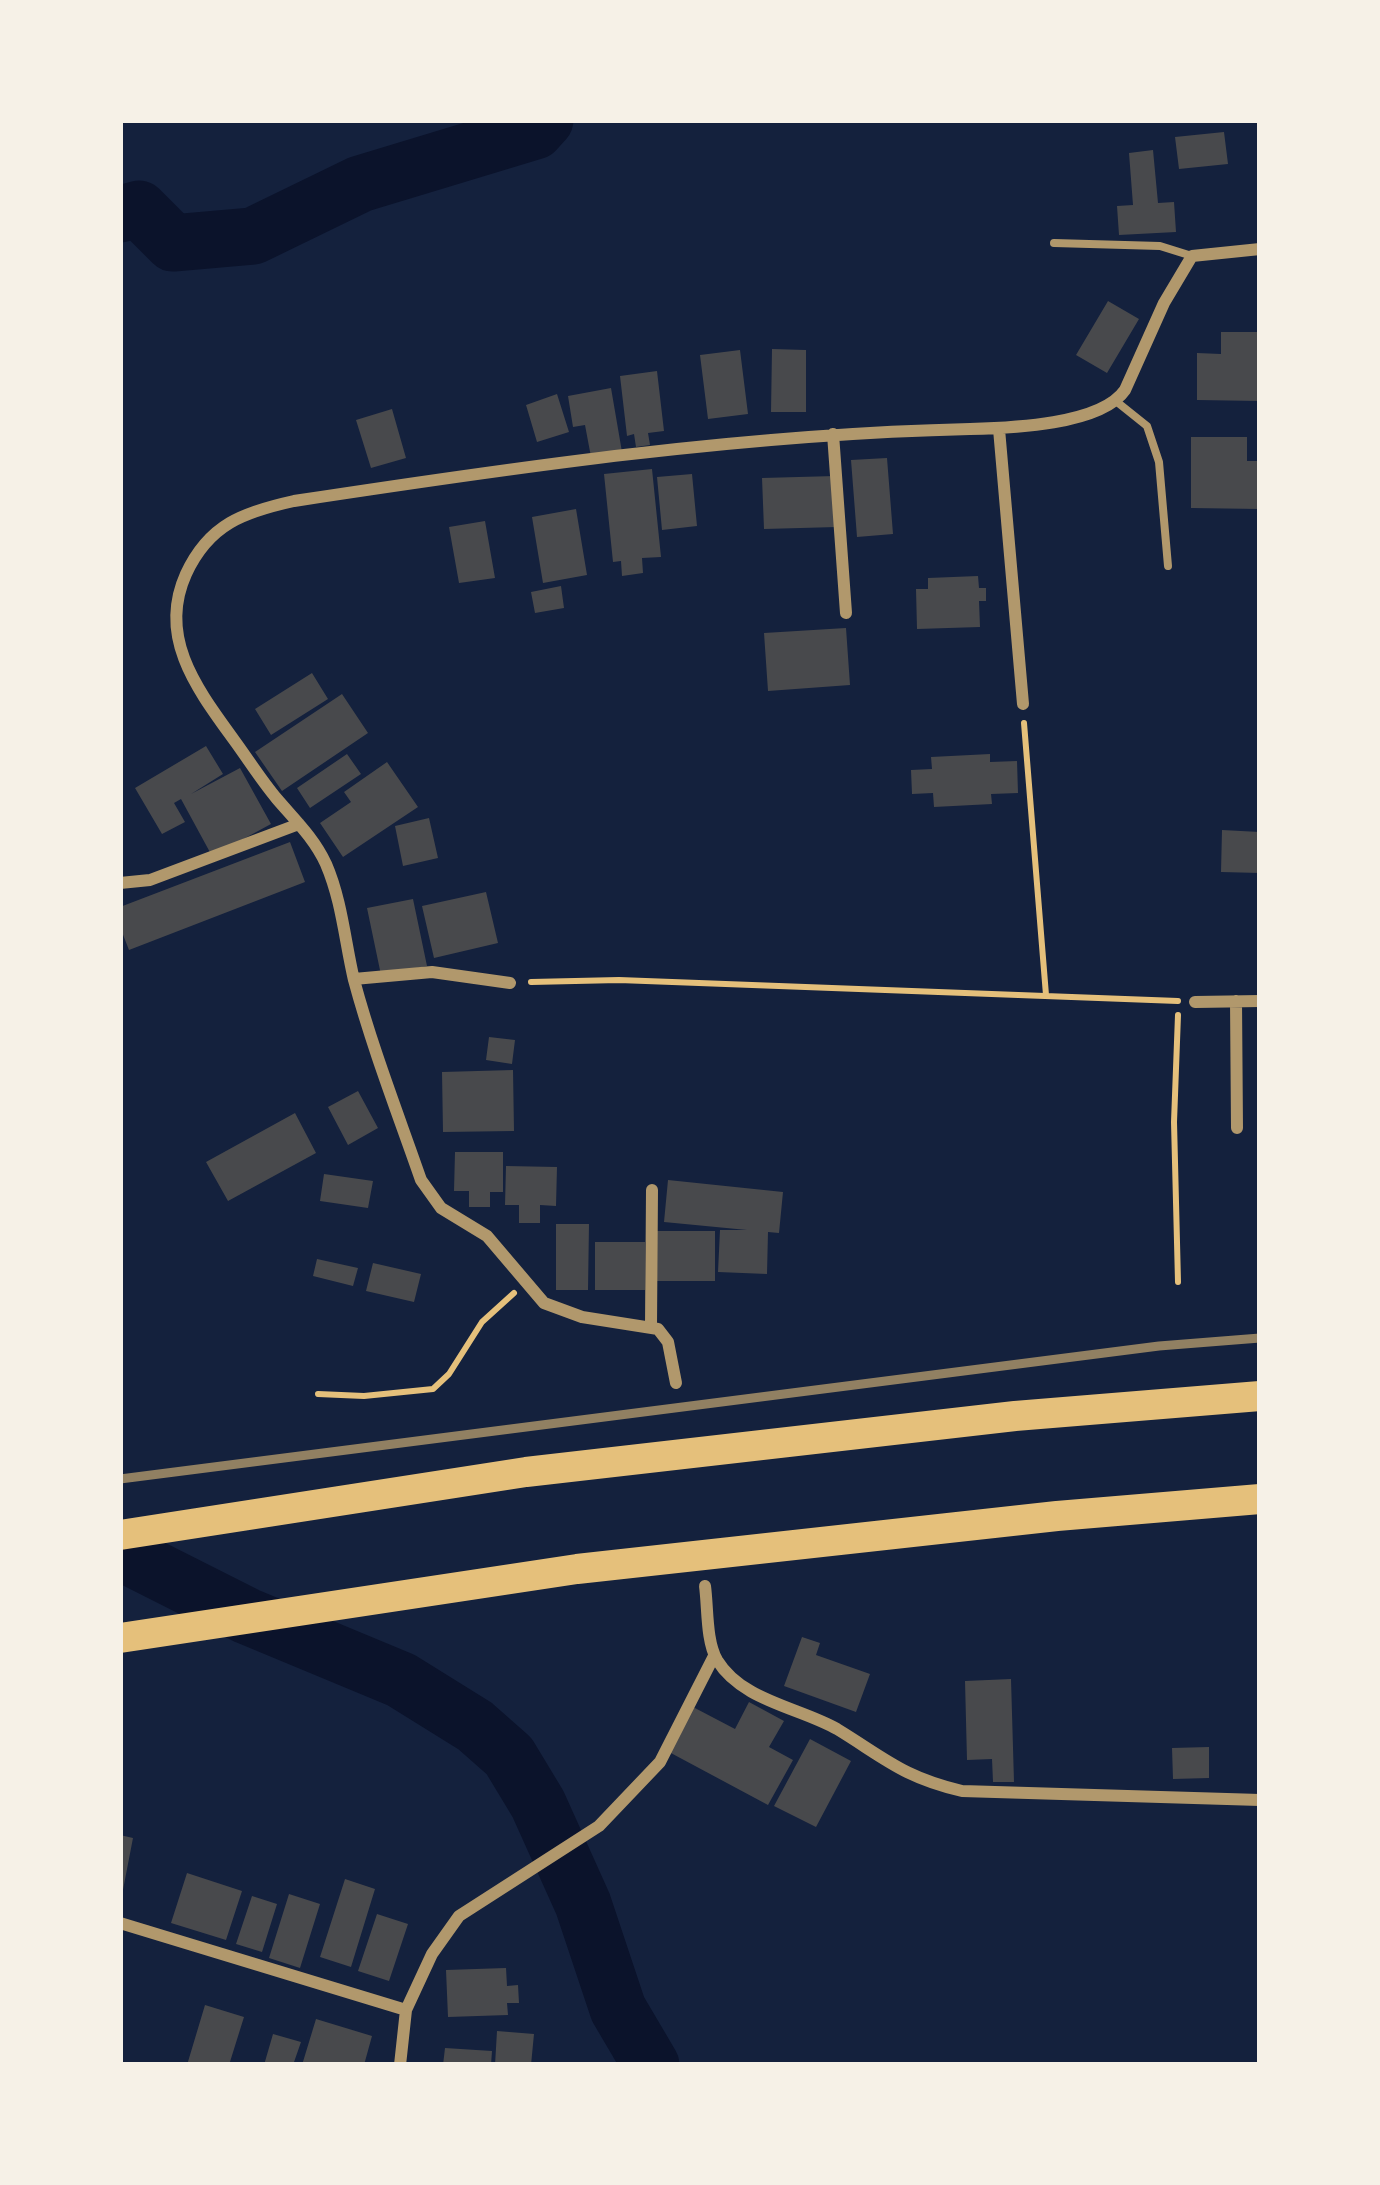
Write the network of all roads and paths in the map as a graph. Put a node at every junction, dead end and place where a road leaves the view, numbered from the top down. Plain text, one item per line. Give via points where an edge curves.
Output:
1 (1054, 243) dead end
2 (1260, 249) edge
3 (1192, 256) junction
4 (1117, 402) junction
5 (999, 429) junction
6 (833, 434) junction
7 (1168, 566) dead end
8 (846, 613) dead end
9 (1023, 704) joint
10 (299, 824) junction
11 (120, 883) edge
12 (354, 980) junction
13 (510, 983) joint
14 (1046, 995) junction
15 (1236, 1001) junction
16 (1260, 1001) edge
17 (1195, 1002) junction
18 (1237, 1128) dead end
19 (652, 1190) dead end
20 (1178, 1282) dead end
21 (526, 1284) junction
22 (651, 1326) junction
23 (676, 1383) dead end
24 (318, 1394) dead end
25 (1260, 1396) edge
26 (1260, 1499) edge
27 (120, 1535) edge
28 (705, 1586) dead end
29 (120, 1639) edge
30 (714, 1656) junction
31 (1260, 1800) edge
32 (120, 1923) edge
33 (406, 2010) junction
34 (400, 2065) edge

1 - 3 lane via 1160,246
2 - 3 street
3 - 4 street
4 - 5 street
4 - 7 lane via 1148,426 1159,461
5 - 6 street
5 - 9 street
6 - 8 street
6 - 10 street via 294,501 246,512 210,537 181,585 182,658
9 - 14 path
10 - 11 street via 150,880
10 - 12 street via 328,870
12 - 13 street via 432,971
12 - 21 street via 421,1180 441,1208 487,1236
13 - 14 path
14 - 17 path
15 - 16 street
15 - 17 street
15 - 18 street
17 - 20 path via 1178,1016 1176,1037
19 - 22 street
21 - 22 street via 544,1303 582,1317
21 - 24 path via 482,1322 433,1389
22 - 23 street via 668,1342
25 - 27 highway via 526,1472
26 - 29 highway via 577,1569
28 - 30 street
30 - 31 street via 744,1688 834,1728 925,1783 962,1791
30 - 33 street via 660,1762 598,1826 459,1916
32 - 33 street
33 - 34 street

